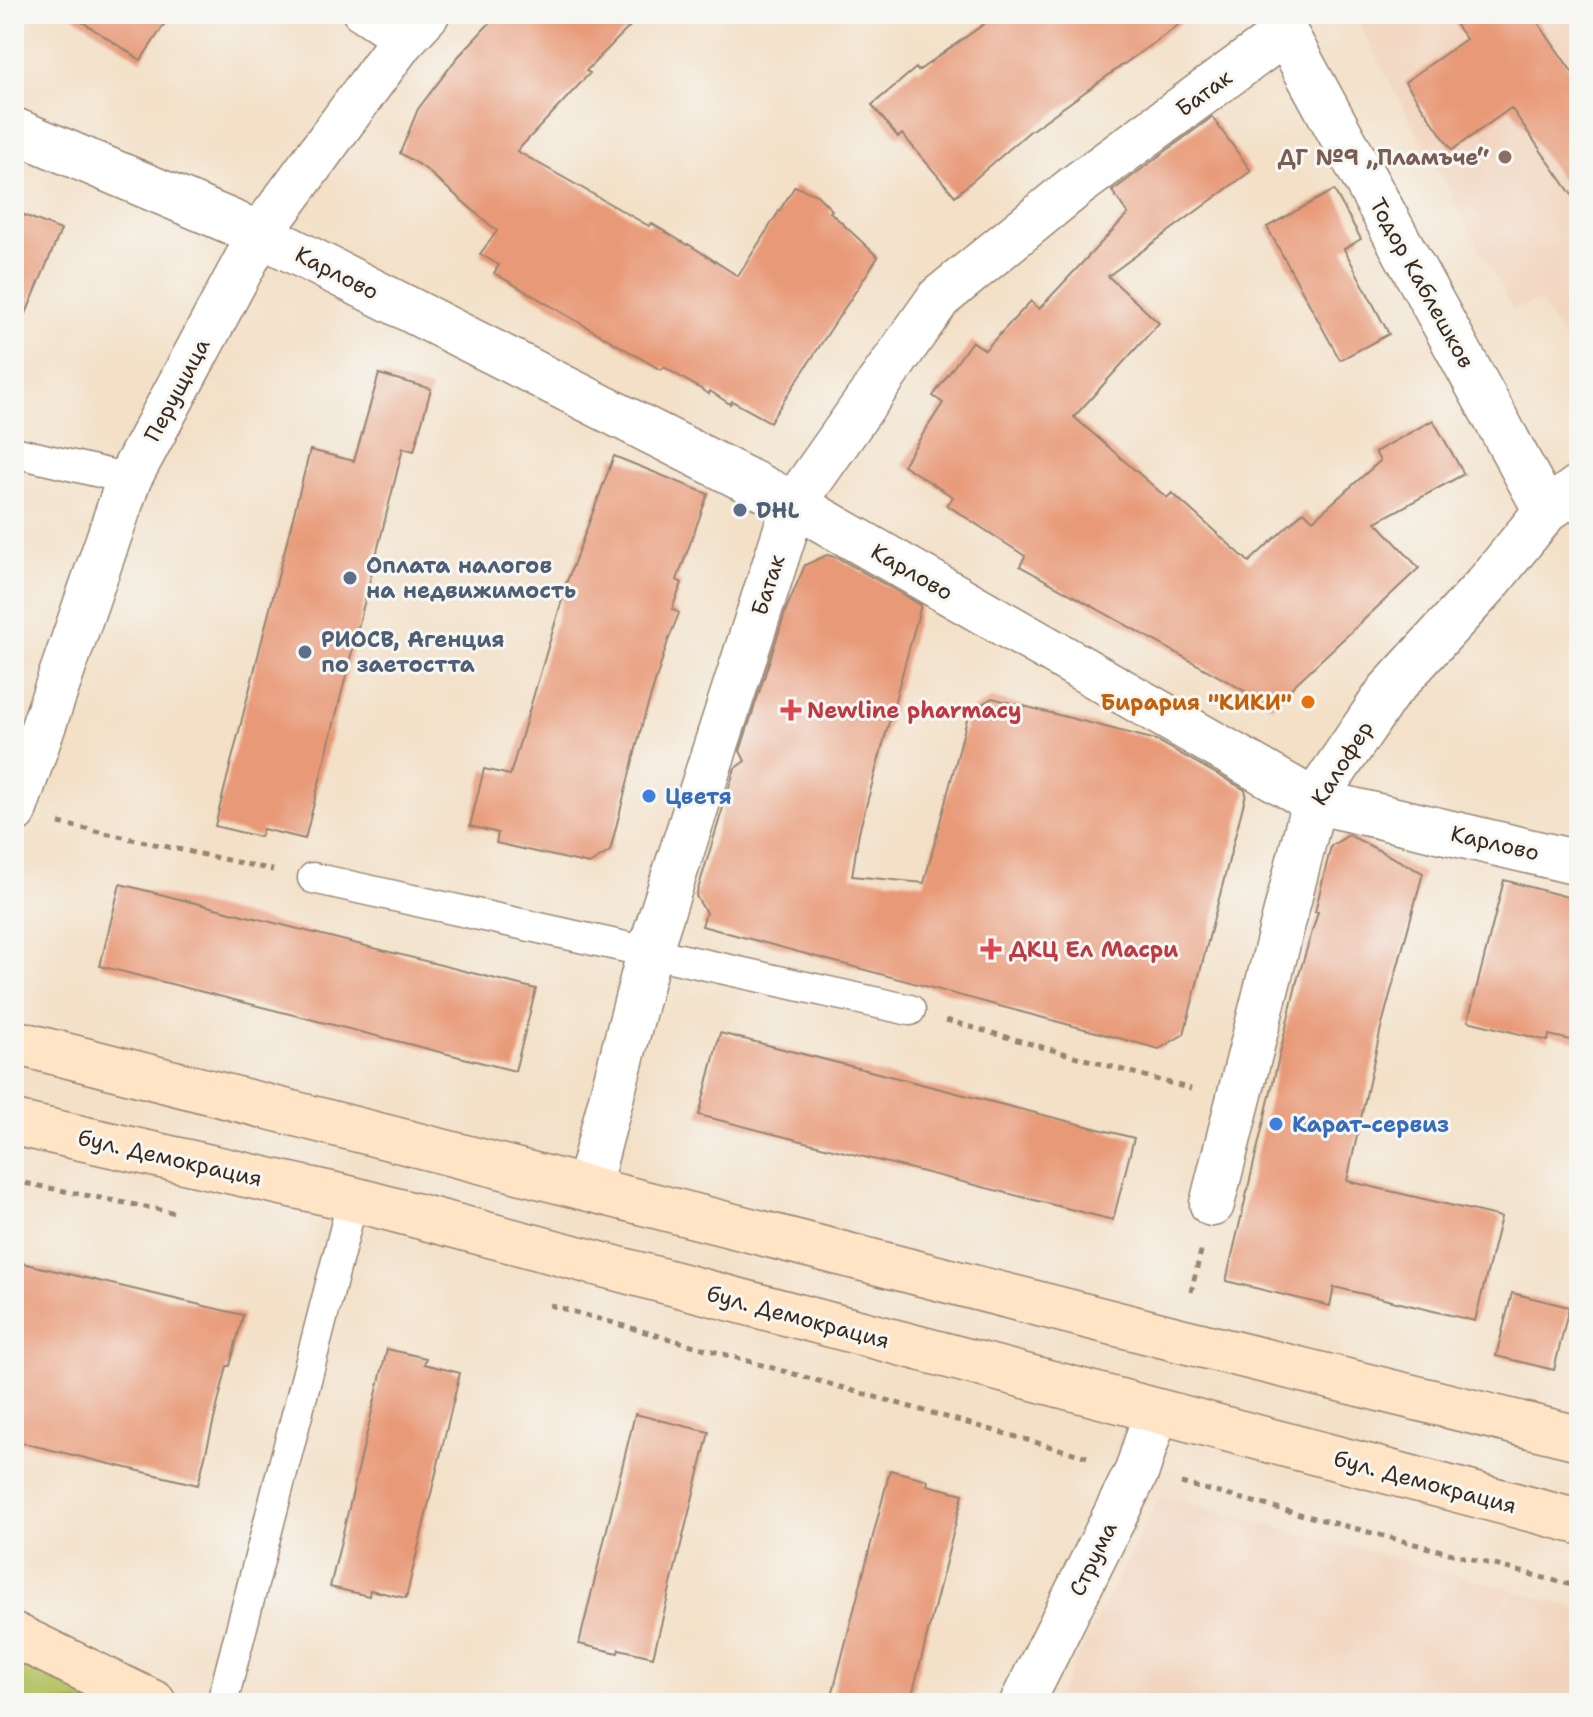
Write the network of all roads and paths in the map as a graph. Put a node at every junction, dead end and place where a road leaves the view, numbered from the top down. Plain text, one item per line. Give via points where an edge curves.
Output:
1 (358, 14) edge
2 (1280, 24) edge
3 (414, 28) edge
4 (14, 130) edge
5 (260, 234) junction
6 (14, 452) edge
7 (129, 479) junction
8 (1563, 499) edge
9 (794, 504) junction
10 (1314, 801) junction
11 (29, 815) edge
12 (1579, 863) edge
13 (313, 878) joint
14 (649, 953) junction
15 (910, 1010) joint
16 (14, 1042) edge
17 (1239, 1103) junction
18 (14, 1123) edge
19 (14, 1181) edge
20 (588, 1187) junction
21 (353, 1199) junction
22 (1212, 1204) joint
23 (185, 1215) dead end
24 (539, 1302) dead end
25 (1180, 1340) junction
26 (1156, 1412) junction
27 (1579, 1438) edge
28 (1137, 1471) junction
29 (1579, 1522) edge
30 (1579, 1587) edge
31 (14, 1635) edge
32 (154, 1703) edge
33 (222, 1703) edge
34 (1022, 1703) edge

1 - 3 lane
2 - 8 street, Тодор Каблешков
2 - 9 street, Батак via 939,298
3 - 5 street, Перущица
4 - 5 street, Карлово
5 - 7 street, Перущица
5 - 9 street, Карлово
6 - 7 lane
7 - 11 street, Перущица
8 - 10 street, Калофер via 1388,692
9 - 10 street, Карлово
9 - 14 street, Батак
10 - 12 street, Карлово
10 - 17 street, Калофер
11 - 13 path
13 - 14 lane
14 - 15 lane
14 - 20 street, Батак
15 - 17 path
16 - 20 main road
17 - 22 street, Калофер
18 - 21 main road, бул. Демокрация
19 - 23 path
20 - 25 main road
21 - 26 main road, бул. Демокрация
21 - 33 lane
22 - 25 path
24 - 28 path
25 - 27 main road
26 - 28 street, Струма
26 - 29 main road, бул. Демокрация
28 - 30 path
28 - 34 street, Струма
31 - 32 main road

